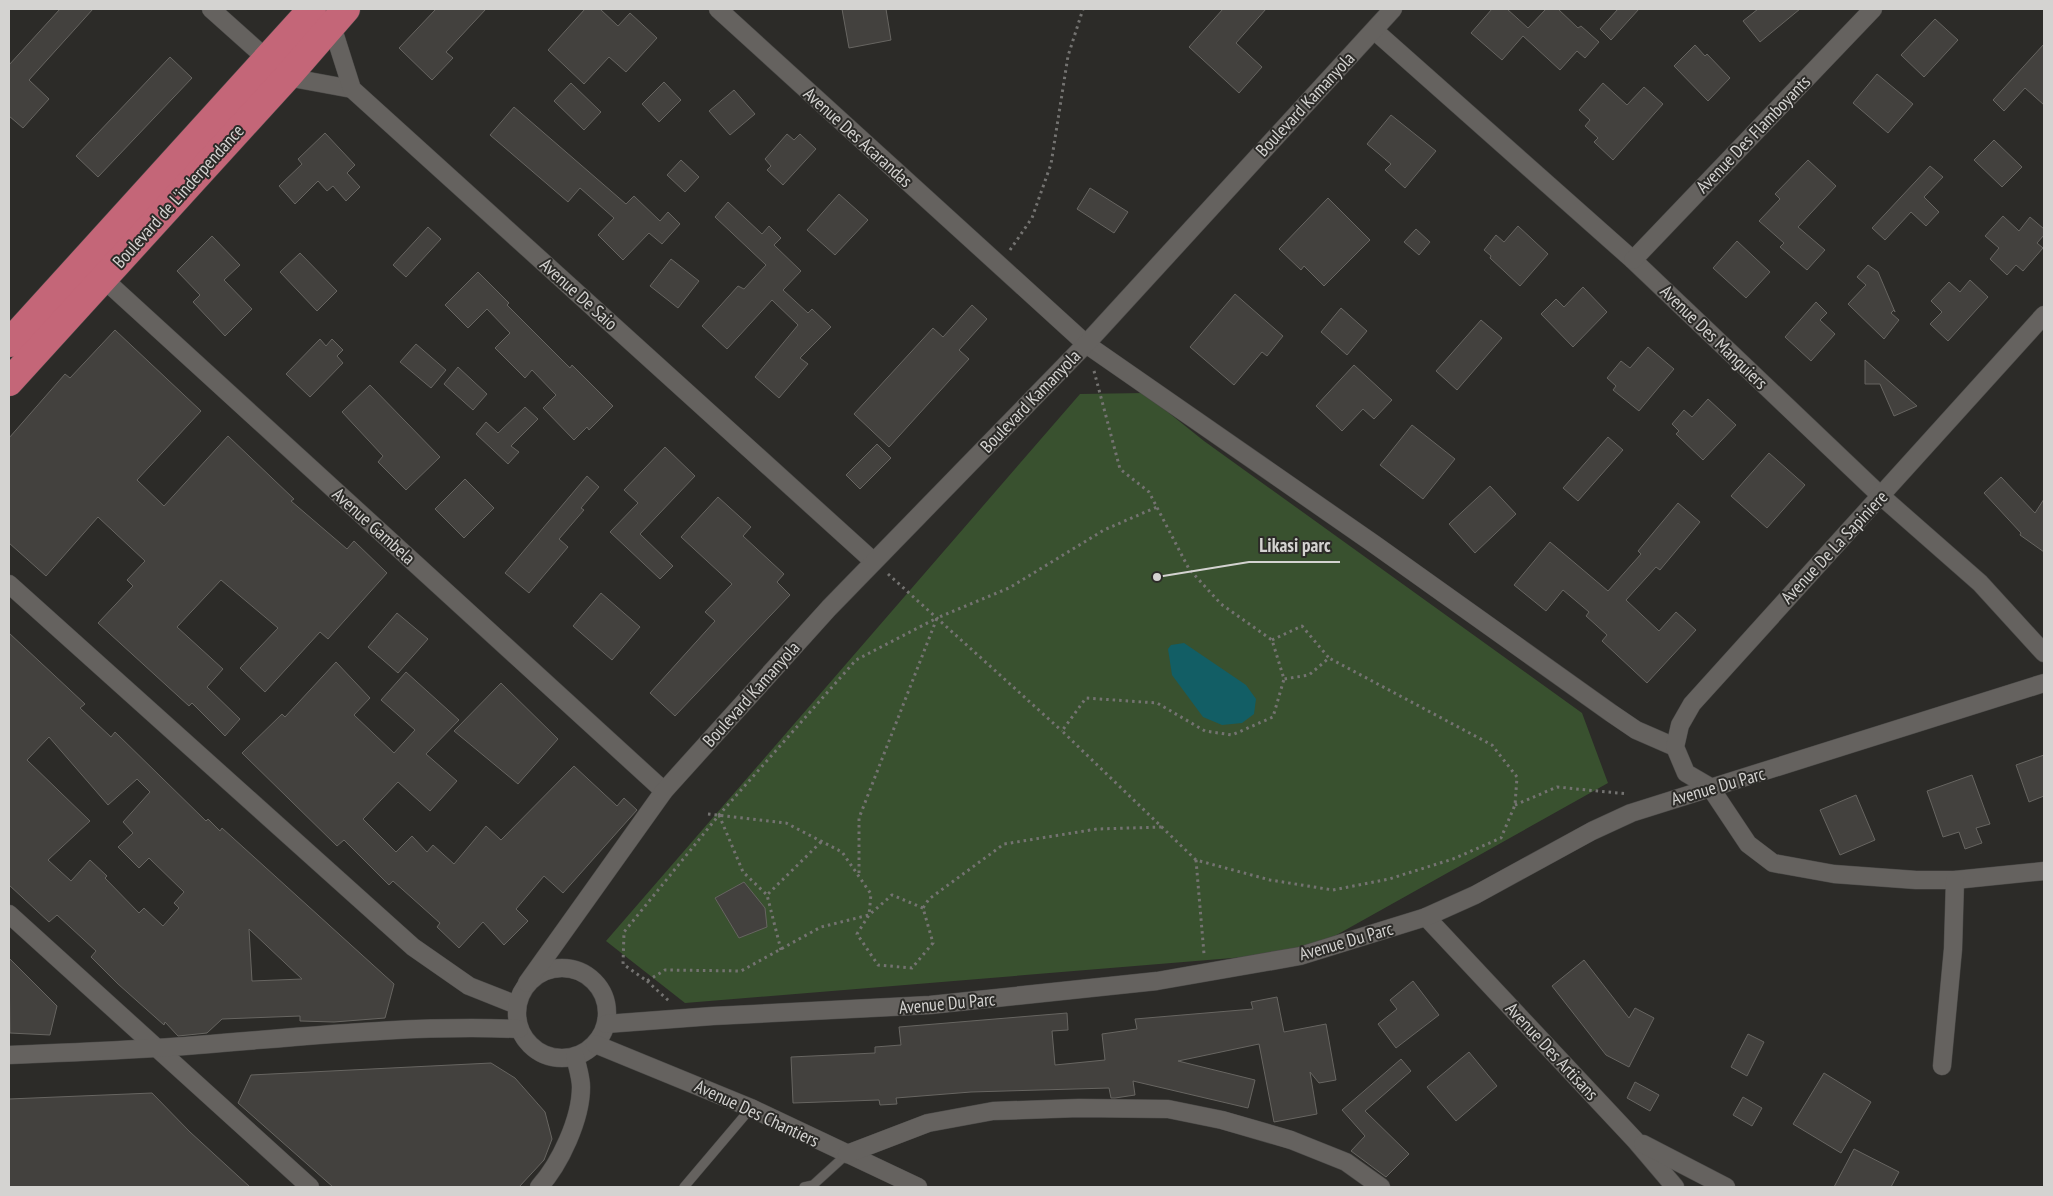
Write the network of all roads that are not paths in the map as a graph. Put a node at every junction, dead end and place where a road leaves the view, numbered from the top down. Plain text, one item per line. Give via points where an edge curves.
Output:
1 (211, 9) edge
2 (718, 9) edge
3 (1393, 9) edge
4 (1873, 9) edge
5 (326, 13) edge
6 (1375, 31) junction
7 (267, 59) junction
8 (287, 77) junction
9 (352, 89) junction
10 (84, 260) junction
11 (1633, 260) junction
12 (104, 279) junction
13 (2044, 315) edge
14 (9, 343) edge
15 (1086, 344) junction
16 (9, 382) edge
17 (1881, 496) junction
18 (873, 561) junction
19 (9, 584) edge
20 (2044, 653) edge
21 (2044, 683) edge
22 (1676, 747) junction
23 (1710, 787) junction
24 (664, 791) junction
25 (2044, 872) edge
26 (1955, 880) junction
27 (9, 914) edge
28 (1426, 917) junction
29 (527, 983) junction
30 (517, 1005) junction
31 (606, 1024) junction
32 (519, 1029) junction
33 (595, 1044) junction
34 (156, 1048) junction
35 (9, 1055) edge
36 (575, 1056) junction
37 (1942, 1066) dead end
38 (751, 1108) junction
39 (1636, 1140) junction
40 (847, 1154) junction
41 (1679, 1163) junction
42 (1669, 1185) edge
43 (310, 1187) edge
44 (538, 1187) edge
45 (684, 1187) edge
46 (804, 1187) edge
47 (918, 1187) edge
48 (1381, 1187) edge
49 (1726, 1187) edge

1 - 7 street
2 - 15 street, Avenue Des Acarandas
3 - 6 street, Boulevard Kamanyola
4 - 11 street, Avenue Des Flamboyants
5 - 7 highway, Boulevard de L'inderpendance
5 - 8 highway, Boulevard de L'inderpendance
5 - 9 street
6 - 11 street, Avenue Des Manguiers
6 - 15 street, Boulevard Kamanyola via 1300,108
7 - 8 street
7 - 10 highway, Boulevard de L'inderpendance
8 - 9 street
8 - 12 highway, Boulevard de L'inderpendance
9 - 18 street, Avenue De Saio
10 - 12 street, Avenue Gambela
10 - 14 highway, Boulevard de L'inderpendance
11 - 17 street, Avenue Des Manguiers
12 - 16 highway, Boulevard de L'inderpendance
12 - 24 street, Avenue Gambela
13 - 17 street, Avenue De La Sapiniere
15 - 18 street, Boulevard Kamanyola
15 - 22 street, Avenue Des Acarandas via 1611,713 1636,730
17 - 20 street, Avenue Des Manguiers via 1980,583
17 - 22 street, Avenue De La Sapiniere via 1692,704 1680,725
18 - 24 street, Boulevard Kamanyola
19 - 30 street via 413,947 469,986
21 - 23 street, Avenue Du Parc
22 - 23 street via 1686,773
23 - 26 street via 1748,844 1774,863 1834,874
23 - 28 street, Avenue Du Parc via 1631,813 1475,895
24 - 29 street, Boulevard Kamanyola
25 - 26 street
26 - 37 street via 1953,949
27 - 34 street
28 - 31 street, Avenue Du Parc via 1300,956 1157,981 930,1006
28 - 39 street, Avenue Des Artisans
29 - 30 street
29 - 31 street via 549,968 576,969 588,975 605,997
30 - 32 street
31 - 33 street
32 - 34 street via 392,1029
32 - 36 street via 532,1048 542,1054 564,1058
33 - 36 street
33 - 38 street, Avenue Des Chantiers
34 - 35 street
34 - 43 street
36 - 44 street via 581,1087 574,1122 550,1175
38 - 40 street, Avenue Des Chantiers
38 - 45 lane
39 - 41 street
39 - 42 street, Avenue Des Artisans
40 - 46 lane via 813,1185
40 - 47 street, Avenue Des Chantiers
40 - 48 street via 928,1123 993,1111 1079,1108 1168,1110 1222,1120 1291,1140 1346,1162
41 - 42 lane
41 - 49 street

